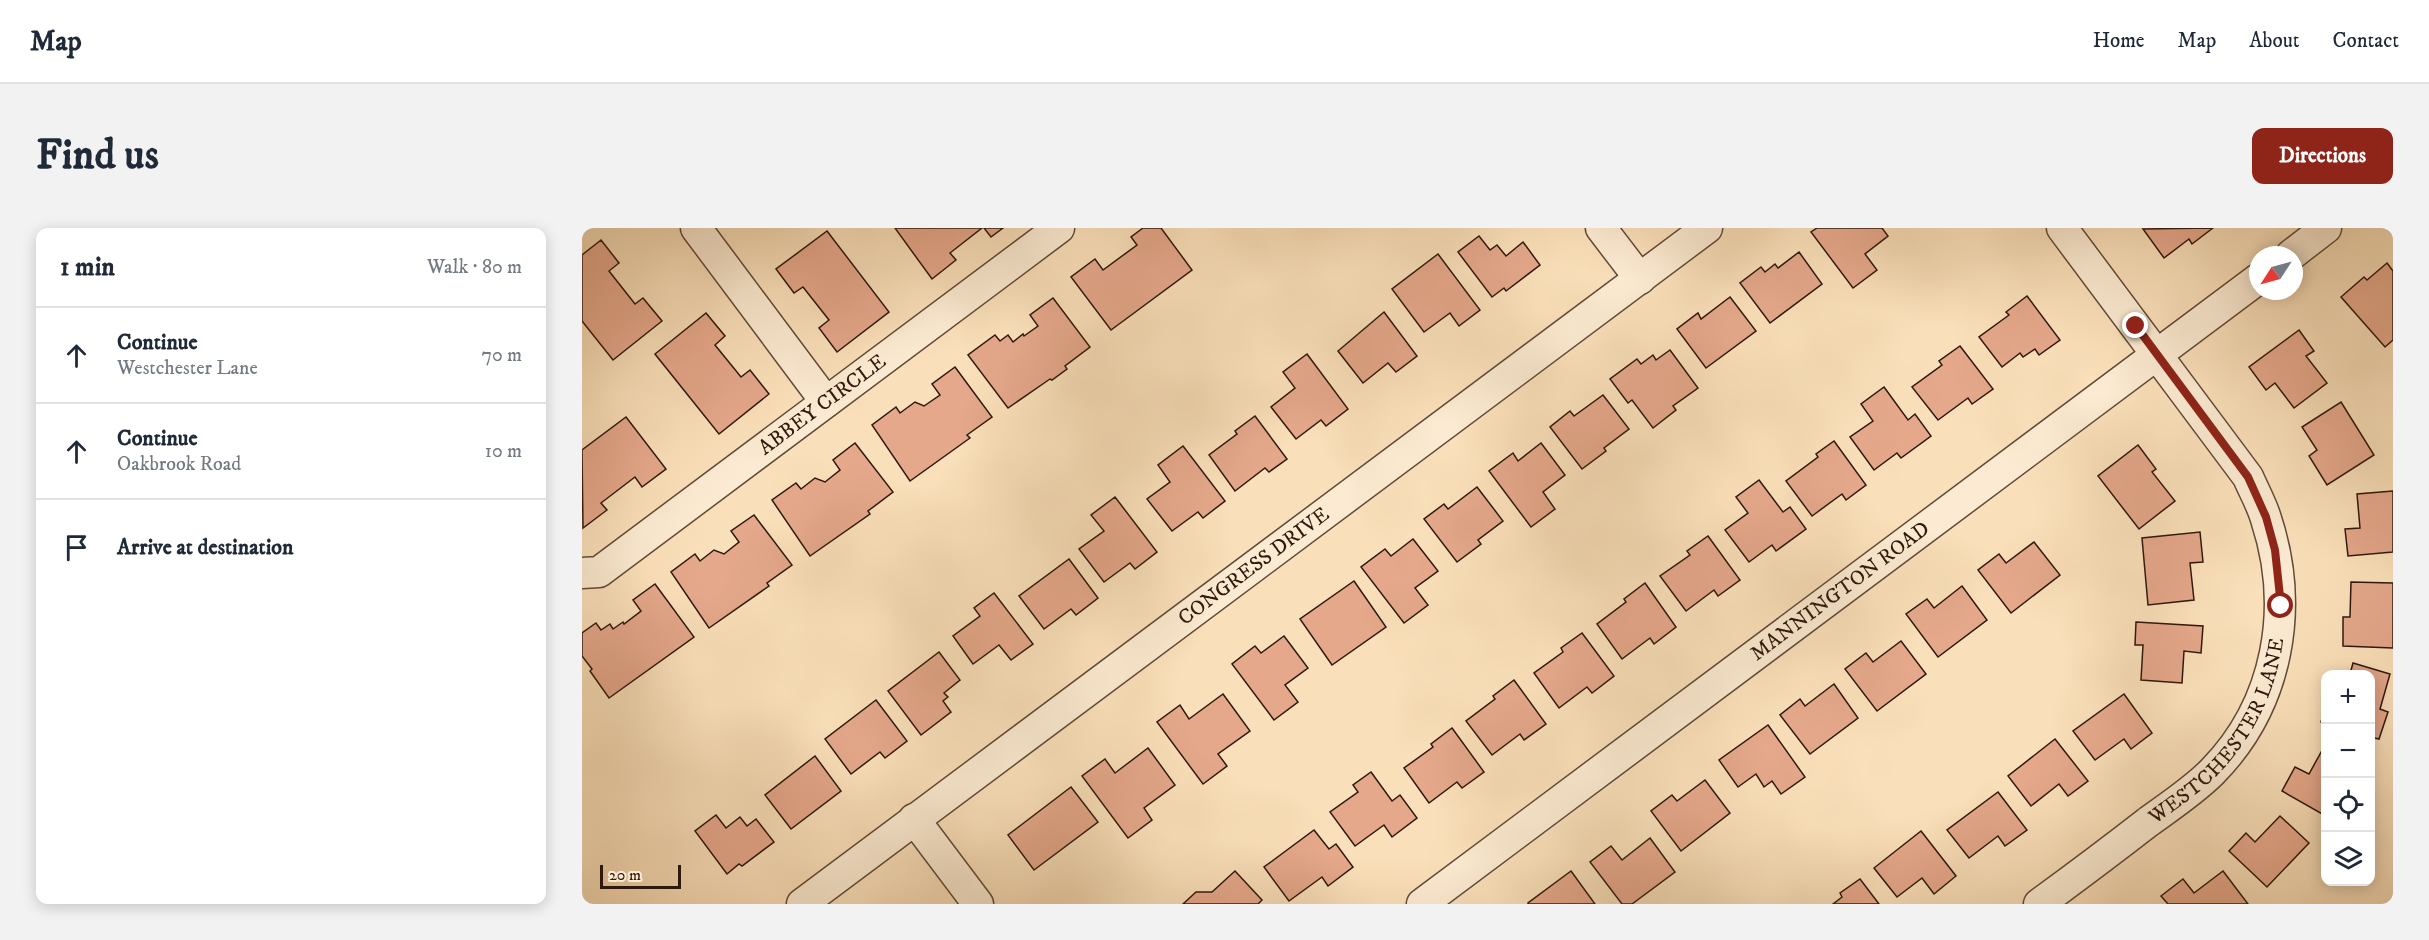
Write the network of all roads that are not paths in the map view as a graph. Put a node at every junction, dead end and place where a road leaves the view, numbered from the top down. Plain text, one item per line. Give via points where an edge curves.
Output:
1 (696, 228) edge
2 (1059, 228) edge
3 (1601, 228) edge
4 (1707, 228) edge
5 (2062, 228) edge
6 (2326, 228) edge
7 (2303, 246) edge
8 (1640, 279) junction
9 (2249, 286) edge
10 (2158, 354) junction
11 (826, 402) junction
12 (582, 573) edge
13 (914, 819) junction
14 (802, 904) edge
15 (978, 904) edge
16 (1422, 904) edge
17 (2039, 904) edge

1 - 11 street
2 - 11 street, ABBEY CIRCLE
3 - 8 street
4 - 8 street, CONGRESS DRIVE
5 - 10 street, WESTCHESTER LANE
6 - 7 street
8 - 13 street, CONGRESS DRIVE
9 - 10 street, MANNINGTON ROAD
10 - 16 street, MANNINGTON ROAD
10 - 17 street, WESTCHESTER LANE via 2248,477 2266,517 2280,580 2275,658 2268,684 2245,731 2212,772
11 - 12 street, ABBEY CIRCLE via 598,572
13 - 14 street, CONGRESS DRIVE
13 - 15 street

